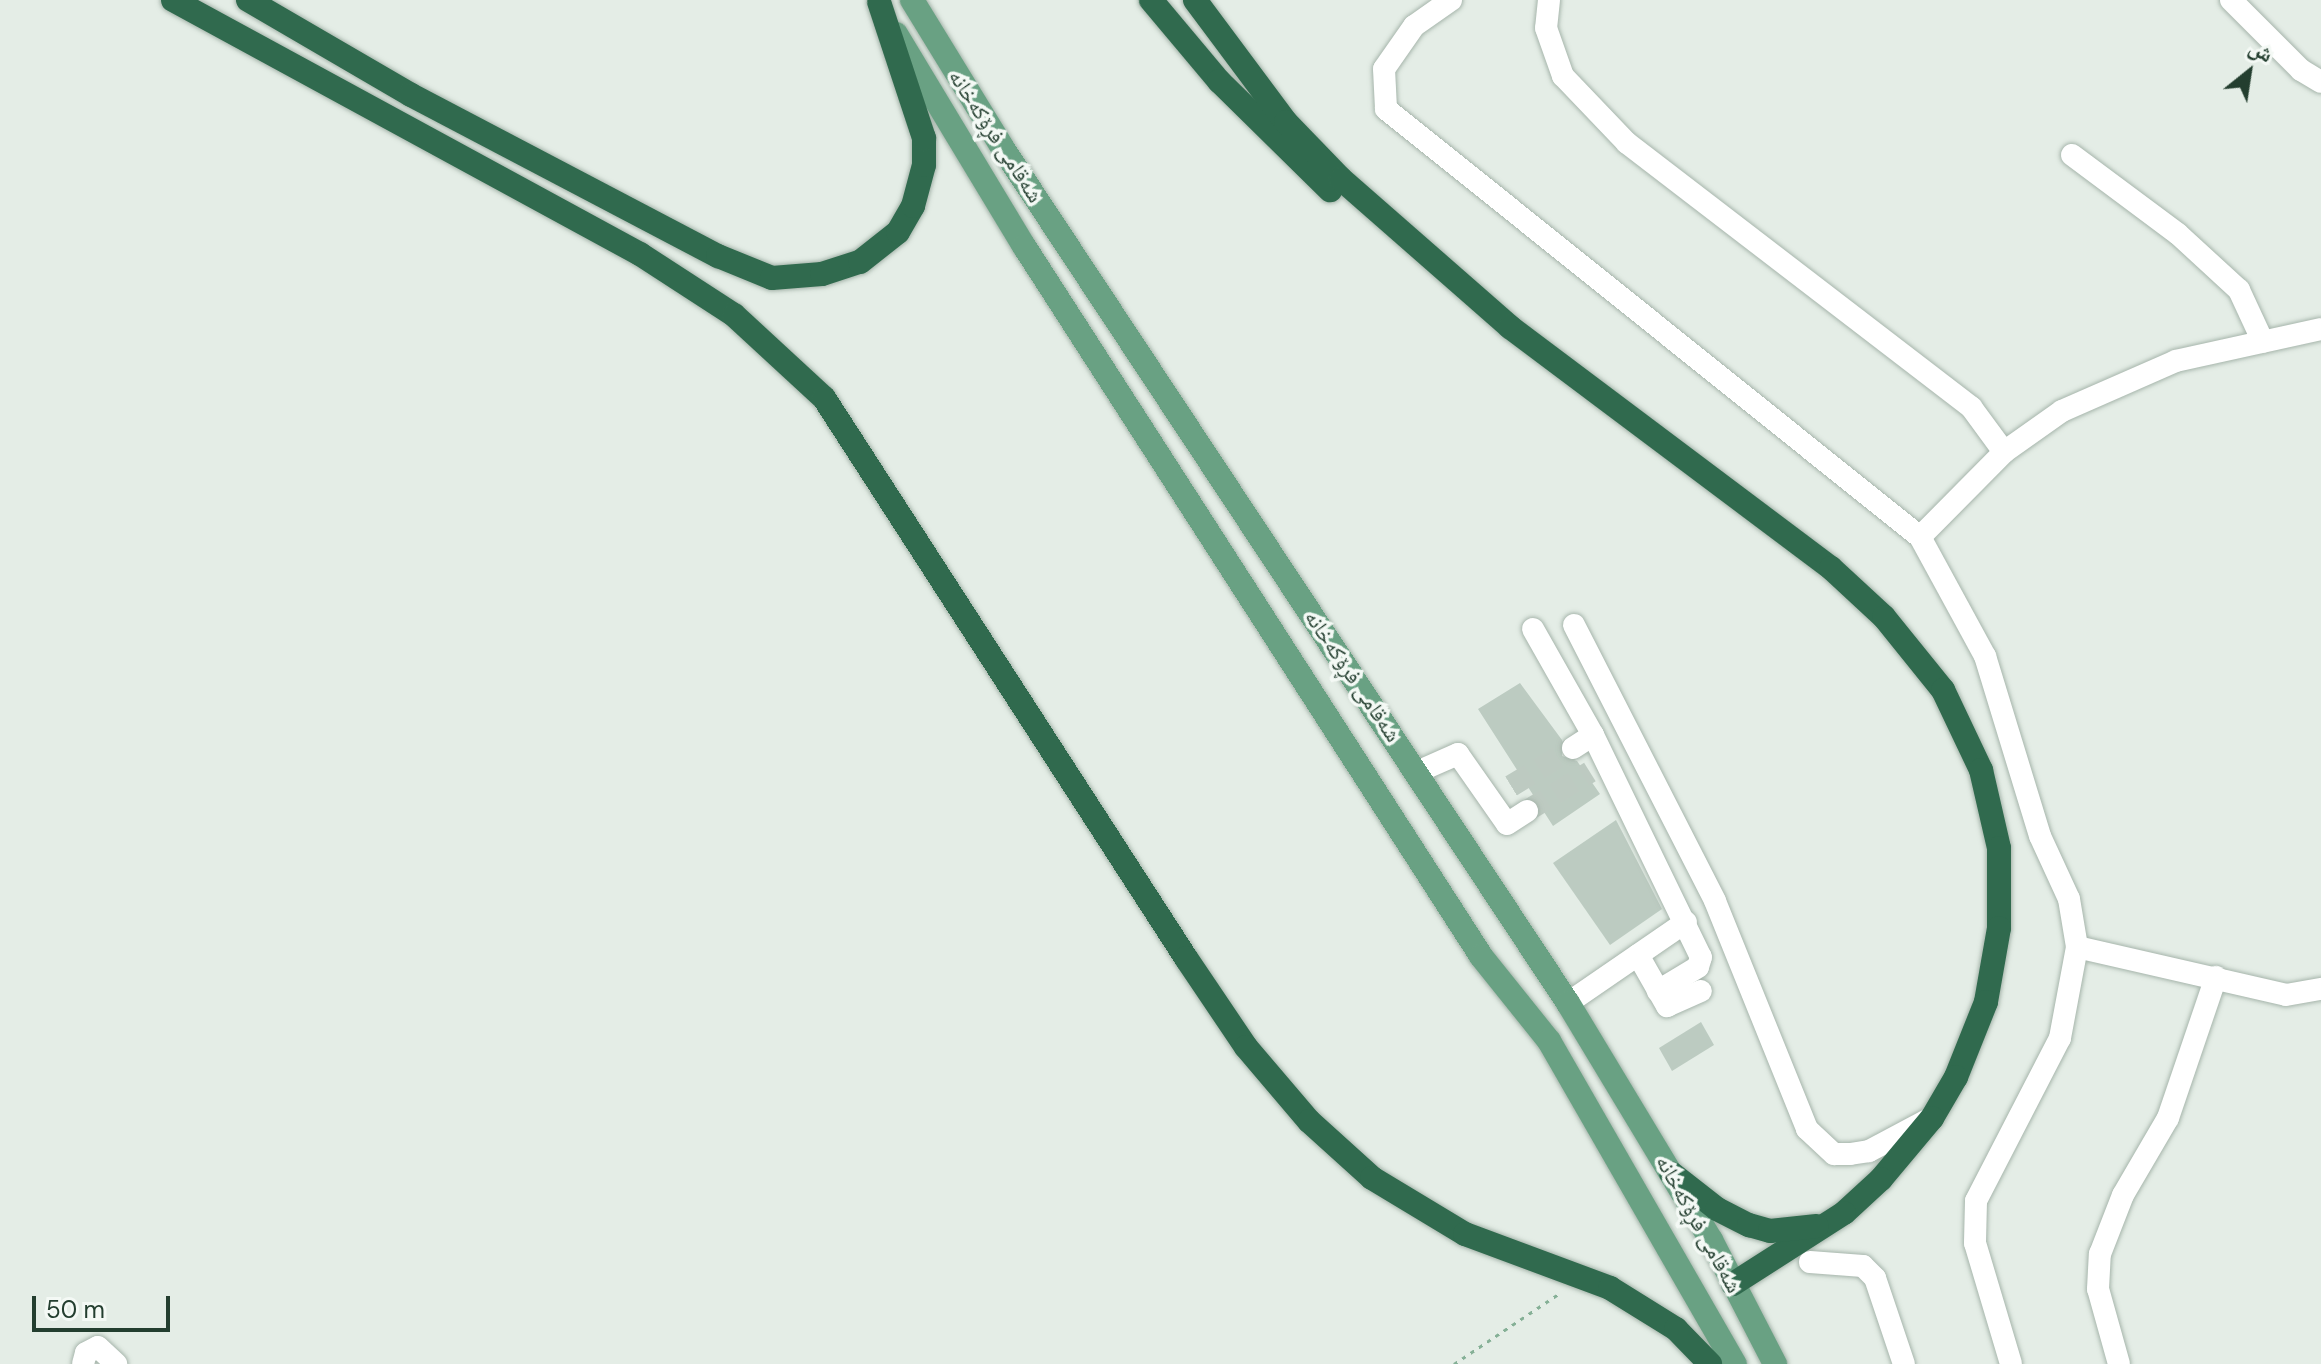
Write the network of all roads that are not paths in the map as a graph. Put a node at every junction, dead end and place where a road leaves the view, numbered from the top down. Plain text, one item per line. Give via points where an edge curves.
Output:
1 (173, 0) edge
2 (248, 0) edge
3 (912, 0) edge
4 (1151, 0) edge
5 (1195, 0) edge
6 (1451, 0) edge
7 (1549, 0) edge
8 (2231, 0) edge
9 (878, 1) edge
10 (2321, 82) edge
11 (2072, 155) dead end
12 (1510, 327) junction
13 (2321, 329) edge
14 (2263, 342) junction
15 (2004, 452) junction
16 (1920, 537) junction
17 (1533, 629) dead end
18 (1548, 657) junction
19 (1593, 735) junction
20 (1573, 748) tunnel mouth
21 (1417, 772) junction
22 (1511, 786) tunnel mouth
23 (1492, 799) junction
24 (1527, 811) tunnel mouth
25 (1686, 922) junction
26 (2077, 947) junction
27 (1638, 955) junction
28 (2216, 977) junction
29 (2321, 989) edge
30 (1658, 991) junction
31 (1701, 991) dead end
32 (1574, 1013) junction
33 (1549, 1041) junction
34 (1932, 1118) junction
35 (1671, 1173) junction
36 (1827, 1223) junction
37 (1810, 1262) dead end
38 (1733, 1284) junction
39 (1702, 1301) junction
40 (83, 1364) edge
41 (116, 1364) edge
42 (1710, 1364) edge
43 (1735, 1364) edge
44 (1775, 1364) edge
45 (1904, 1364) edge
46 (2011, 1364) edge
47 (2119, 1364) edge

1 - 42 highway via 640,254 734,315 824,398 1186,958 1246,1047 1309,1121 1385,1186 1465,1234 1610,1288 1676,1329
2 - 9 highway via 411,95 718,256 772,278 822,274 860,262 898,232 913,206 924,165 924,138
3 - 21 main road, شەقامی فڕۆکەخانە via 1002,147
4 - 12 highway via 1219,81 1325,186 1464,298
5 - 12 highway via 1286,122 1330,168
6 - 16 street via 1414,26 1384,69 1386,109
7 - 15 street via 1546,28 1563,76 1627,143 1971,407
8 - 10 street via 2301,70
9 - 33 main road, شەقامی فڕۆکەخانە via 1024,246 1455,916
11 - 14 street via 2178,234 2239,290
12 - 34 highway via 1831,568 1884,617 1943,690 1981,770 1999,848 1999,928 1972,1043
13 - 14 street
14 - 15 street via 2176,361 2062,411
15 - 16 street
16 - 26 street via 1985,656 2040,836 2069,899
17 - 18 street
18 - 19 street
18 - 34 street via 1578,634 1715,901 1807,1129 1834,1154 1850,1154 1869,1151
19 - 20 street
19 - 25 street via 1598,767
21 - 23 street via 1458,754
21 - 32 main road, شەقامی فڕۆکەخانە
22 - 23 street
23 - 24 street via 1507,824
25 - 27 street
25 - 30 street via 1700,964
26 - 28 street
26 - 46 street via 2060,1038 1976,1201 1975,1243
27 - 30 street
27 - 32 street
28 - 29 street via 2286,995
28 - 47 street via 2168,1118 2123,1195 2100,1254 2098,1289
30 - 31 street via 1670,1007
32 - 33 main road
32 - 35 main road, شەقامی فڕۆکەخانە
33 - 39 main road, شەقامی فڕۆکەخانە
34 - 36 highway via 1881,1179
35 - 36 highway via 1717,1209 1749,1225 1787,1231
35 - 38 main road, شەقامی فڕۆکەخانە
36 - 38 highway
37 - 45 street via 1863,1266 1875,1278
38 - 39 main road
38 - 44 main road, شەقامی فڕۆکەخانە
39 - 43 main road, شەقامی فڕۆکەخانە
40 - 41 street via 86,1353 98,1347

